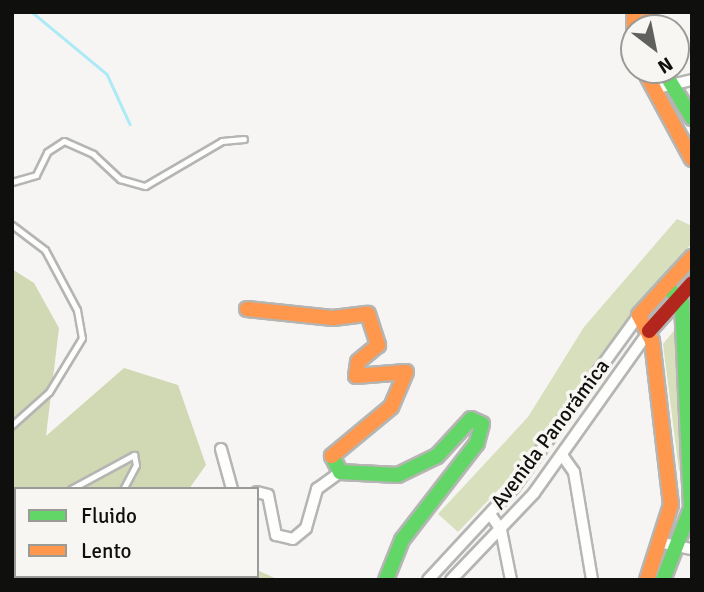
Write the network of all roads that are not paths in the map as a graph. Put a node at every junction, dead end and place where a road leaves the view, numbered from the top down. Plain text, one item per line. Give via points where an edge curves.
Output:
1 (650, 84) edge
2 (658, 84) edge
3 (671, 84) edge
4 (653, 89) junction
5 (692, 118) edge
6 (244, 139) dead end
7 (692, 159) edge
8 (12, 183) edge
9 (12, 225) edge
10 (692, 257) edge
11 (692, 283) edge
12 (666, 285) junction
13 (679, 298) junction
14 (247, 309) dead end
15 (639, 315) junction
16 (687, 316) edge
17 (649, 331) junction
18 (688, 394) edge
19 (12, 425) edge
20 (221, 449) dead end
21 (562, 455) junction
22 (340, 472) junction
23 (690, 473) edge
24 (667, 477) junction
25 (75, 487) edge
26 (124, 487) edge
27 (231, 487) edge
28 (259, 493) edge
29 (490, 514) junction
30 (501, 530) junction
31 (663, 543) junction
32 (685, 549) edge
33 (386, 580) edge
34 (428, 580) edge
35 (451, 580) edge
36 (511, 580) edge
37 (592, 580) edge
38 (647, 580) edge
39 (663, 580) edge

1 - 4 street
2 - 4 street
3 - 5 street
4 - 7 street
6 - 8 lane via 222,141 183,170 145,186 120,179 93,154 64,141 47,152 36,175
9 - 19 lane via 52,262 77,310 82,338 49,392
10 - 12 street
11 - 13 street
12 - 13 street
12 - 15 street
13 - 16 street
13 - 17 street
14 - 22 street via 333,318 368,314 378,345 358,362 356,376 406,372 391,407 330,453
15 - 17 street
15 - 29 street, Avenida Panorámica
16 - 18 street
17 - 21 street, Avenida Panorámica
17 - 24 street
18 - 23 street
20 - 27 street
21 - 30 street, Avenida Panorámica
21 - 37 street via 575,472
22 - 28 street via 317,489 306,528 293,540 276,535 268,495
22 - 33 street via 398,475 437,456 471,419 482,424 477,443 402,540
23 - 24 street
23 - 32 street
24 - 31 street via 671,514
25 - 26 lane via 134,455 136,465
29 - 30 street
29 - 34 street, Avenida Panorámica
30 - 35 street, Avenida Panorámica
30 - 36 street
31 - 32 street
31 - 38 street
32 - 39 street

